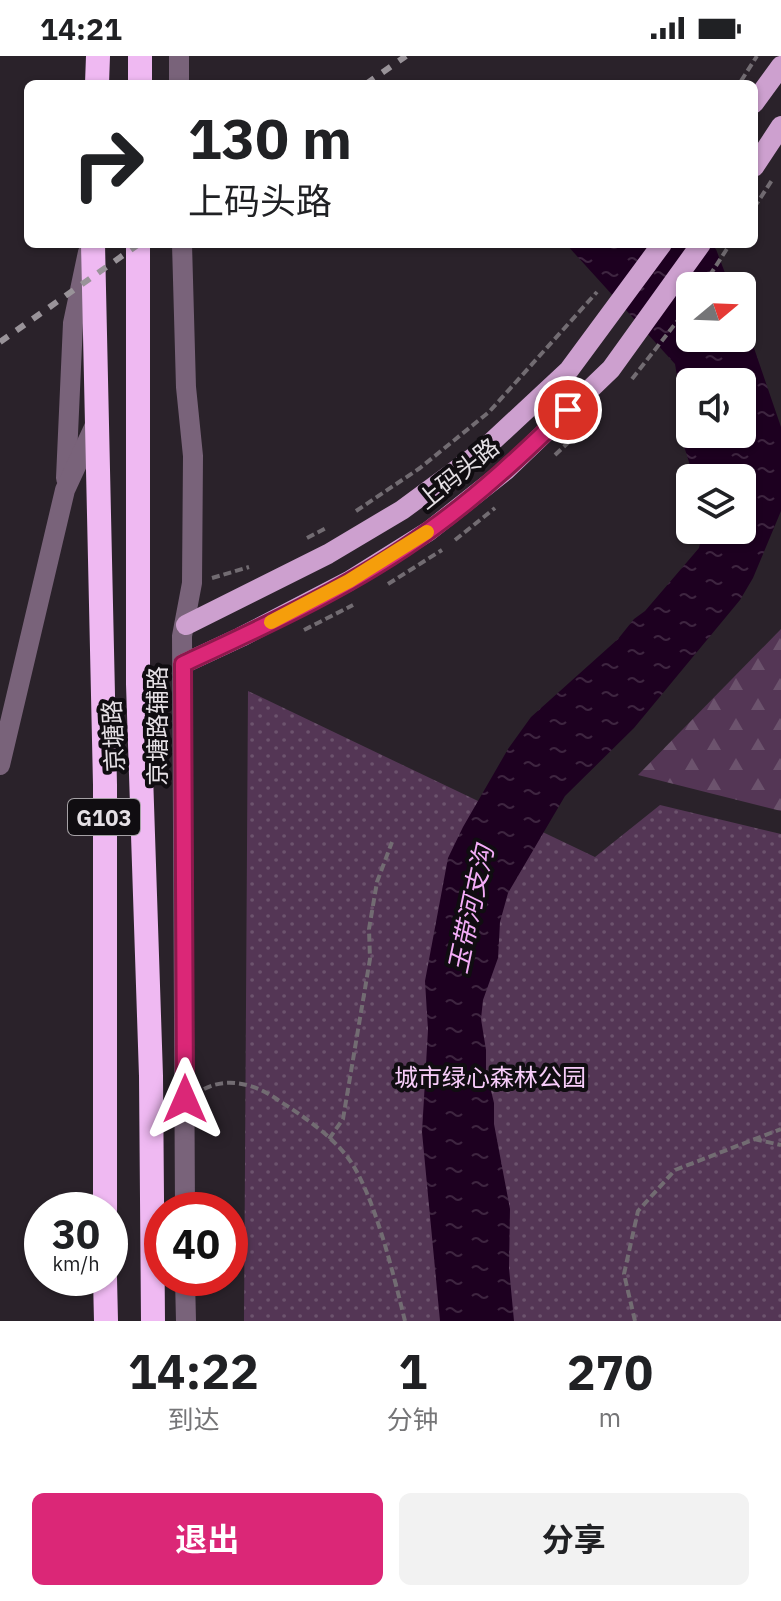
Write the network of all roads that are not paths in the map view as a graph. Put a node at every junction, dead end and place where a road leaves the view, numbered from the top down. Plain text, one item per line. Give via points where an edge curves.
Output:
1 (98, 56) edge
2 (140, 56) edge
3 (179, 56) edge
4 (781, 66) edge
5 (97, 80) edge
6 (140, 80) edge
7 (179, 80) edge
8 (758, 98) edge
9 (781, 126) edge
10 (758, 161) edge
11 (90, 248) edge
12 (91, 248) edge
13 (138, 248) edge
14 (182, 248) edge
15 (659, 248) edge
16 (698, 248) edge
17 (96, 423) junction
18 (65, 490) junction
19 (186, 625) junction
20 (183, 664) junction
21 (5, 731) edge
22 (0, 765) edge
23 (105, 1192) edge
24 (185, 1192) edge
25 (105, 1296) edge
26 (185, 1296) edge
27 (106, 1321) edge
28 (153, 1321) edge
29 (186, 1321) edge

1 - 5 highway
2 - 6 highway
3 - 7 street
4 - 8 main road
9 - 10 main road
11 - 18 street via 73,323
12 - 17 highway, 京塘路 / G103
13 - 28 highway, 京塘路 / G103 via 138,684
14 - 19 street, 京塘路辅路 via 193,456 192,583
15 - 19 main road, 上码头路 via 569,370 482,451 402,510 328,554
16 - 20 main road, 上码头路 via 611,369 505,471 429,531 349,581
17 - 18 street
17 - 23 highway, 京塘路 / G103 via 105,785
18 - 21 street
19 - 20 street, 京塘路辅路
20 - 24 street, 京塘路辅路
21 - 22 street
25 - 27 highway
26 - 29 street

